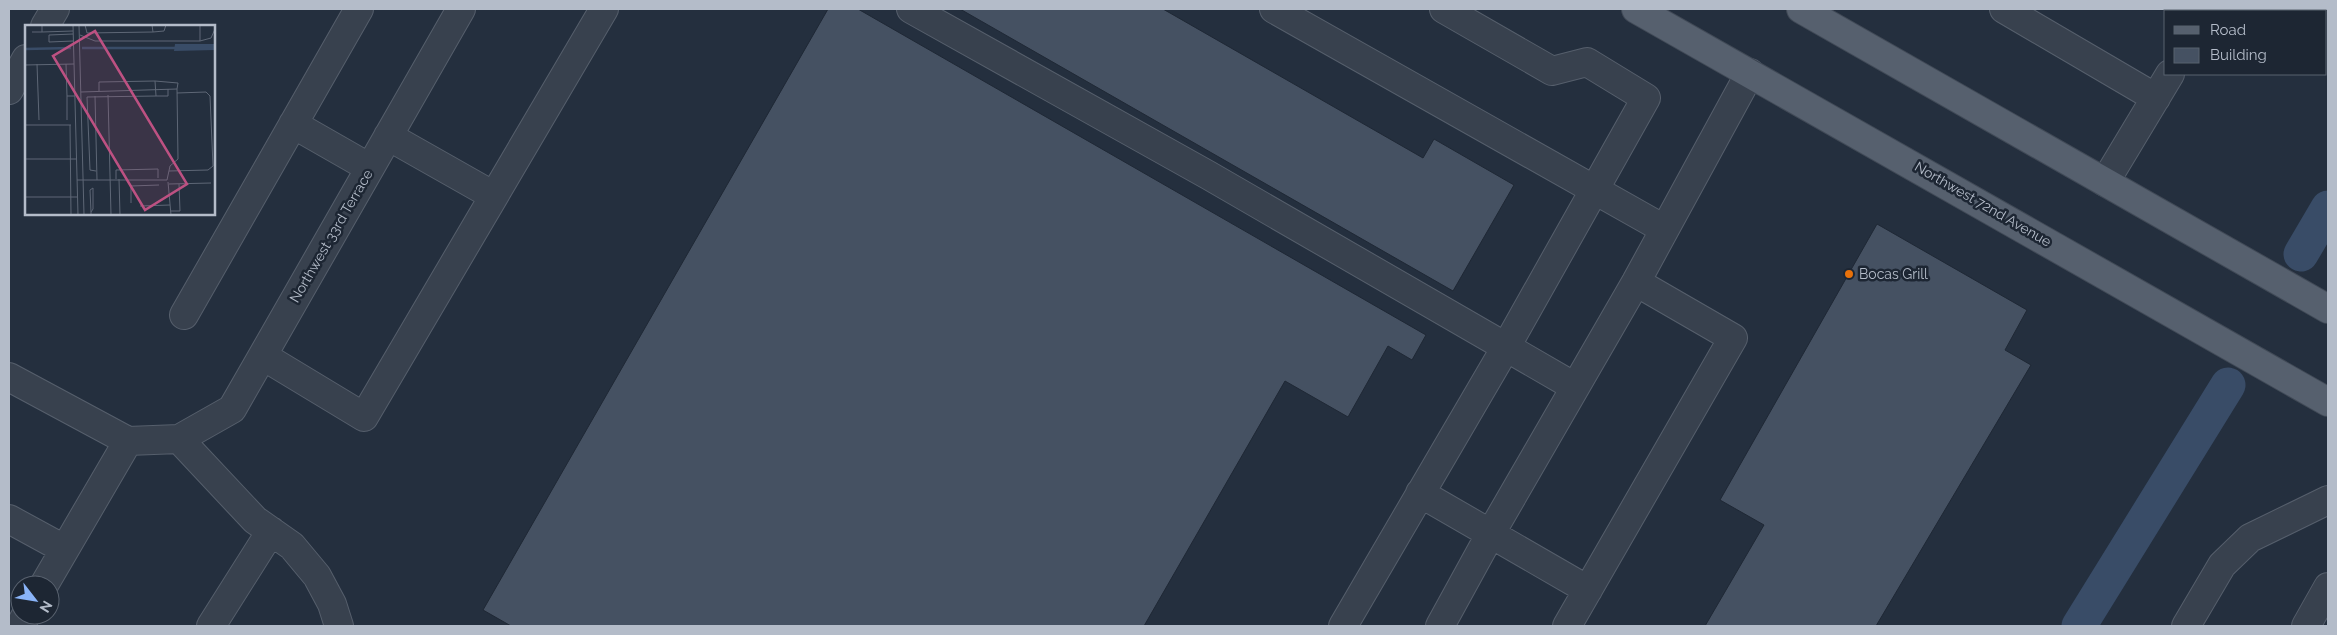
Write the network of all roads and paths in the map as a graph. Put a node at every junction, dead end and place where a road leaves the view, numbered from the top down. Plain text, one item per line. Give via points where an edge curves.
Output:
1 (55, 9) edge
2 (359, 9) edge
3 (461, 9) edge
4 (604, 9) edge
5 (911, 9) edge
6 (1444, 9) edge
7 (1636, 9) edge
8 (1800, 9) edge
9 (2004, 9) edge
10 (1281, 11) edge
11 (46, 25) edge
12 (25, 61) edge
13 (1750, 73) junction
14 (2169, 75) edge
15 (9, 90) edge
16 (2156, 98) junction
17 (293, 124) junction
18 (388, 136) junction
19 (370, 168) junction
20 (2106, 182) junction
21 (1593, 190) junction
22 (494, 196) junction
23 (1664, 229) junction
24 (1636, 282) junction
25 (2328, 309) edge
26 (184, 315) dead end
27 (1506, 347) junction
28 (263, 356) junction
29 (9, 377) edge
30 (1575, 387) junction
31 (2328, 402) edge
32 (178, 439) junction
33 (128, 441) junction
34 (1420, 493) junction
35 (2328, 500) edge
36 (9, 519) edge
37 (271, 531) junction
38 (1491, 533) junction
39 (64, 550) junction
40 (50, 575) edge
41 (2328, 588) edge
42 (1588, 590) junction
43 (211, 626) edge
44 (339, 626) edge
45 (1343, 626) edge
46 (1440, 626) edge
47 (1567, 626) edge
48 (2186, 626) edge
49 (2306, 626) edge

1 - 11 street
2 - 17 street
3 - 18 street, Northwest 33rd Terrace
4 - 22 street
5 - 27 street
6 - 21 street via 1552,71 1587,62 1646,98
7 - 13 main road, Northwest 72nd Avenue
8 - 20 main road
9 - 16 street
10 - 21 street
12 - 15 street
13 - 23 street
13 - 31 main road, Northwest 72nd Avenue
14 - 16 street
16 - 20 street
17 - 19 street
17 - 26 street
18 - 19 street, Northwest 33rd Terrace
18 - 22 street
19 - 28 street, Northwest 33rd Terrace
20 - 25 main road
21 - 23 street
21 - 27 street
22 - 28 street via 364,417
23 - 24 street
24 - 30 street
24 - 42 street via 1733,338
27 - 30 street
27 - 34 street
28 - 32 street, Northwest 33rd Terrace via 232,408
29 - 33 street
30 - 38 street
32 - 33 street
32 - 37 street via 255,520
33 - 39 street
34 - 38 street
34 - 45 street
35 - 48 street via 2250,538 2222,565
36 - 39 street
37 - 43 street
37 - 44 street via 292,546 317,576
38 - 42 street
38 - 46 street
39 - 40 street
41 - 49 street
42 - 47 street

